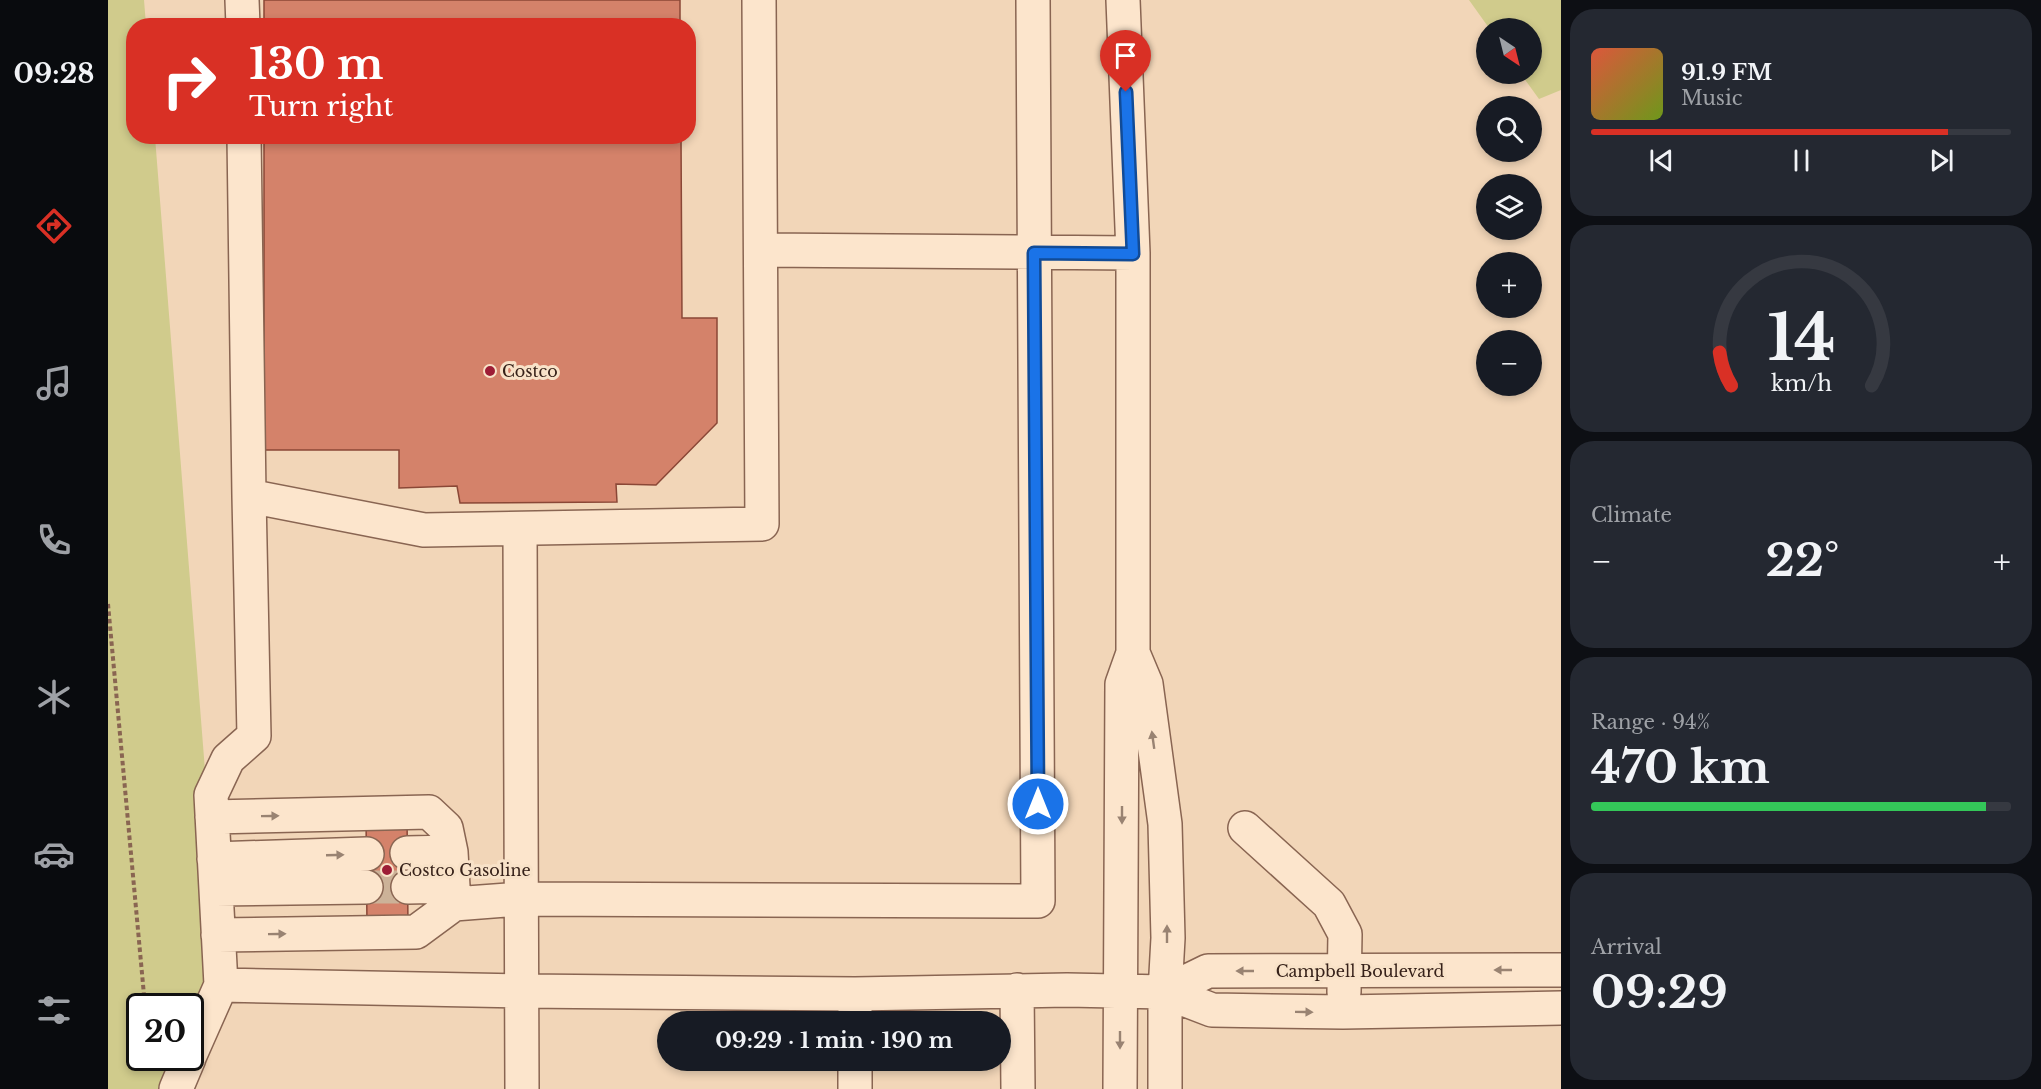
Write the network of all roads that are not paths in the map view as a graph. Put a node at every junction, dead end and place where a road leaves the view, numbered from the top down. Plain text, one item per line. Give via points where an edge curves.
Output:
1 (242, 0) edge
2 (759, 0) edge
3 (1033, 0) edge
4 (1123, 0) edge
5 (243, 18) edge
6 (244, 144) edge
7 (761, 250) junction
8 (1034, 253) junction
9 (1133, 254) junction
10 (249, 496) junction
11 (519, 529) junction
12 (1133, 653) junction
13 (212, 817) junction
14 (1245, 828) dead end
15 (451, 852) junction
16 (408, 853) tunnel mouth
17 (367, 854) tunnel mouth
18 (215, 874) junction
19 (366, 887) tunnel mouth
20 (408, 887) tunnel mouth
21 (454, 895) junction
22 (521, 899) junction
23 (218, 935) junction
24 (1554, 964) edge
25 (1344, 971) junction
26 (220, 985) junction
27 (1017, 990) junction
28 (522, 991) junction
29 (1120, 991) junction
30 (1165, 992) junction
31 (855, 1008) edge
32 (1561, 1008) edge
33 (1343, 1012) junction
34 (204, 1023) edge
35 (184, 1071) edge
36 (855, 1071) edge
37 (176, 1089) edge
38 (522, 1089) edge
39 (855, 1089) edge
40 (1018, 1089) edge
41 (1120, 1089) edge
42 (1165, 1089) edge

1 - 5 street
2 - 7 street
3 - 8 street
4 - 9 street
6 - 10 street
7 - 8 street
7 - 11 street via 762,524
8 - 9 street
8 - 22 street via 1038,901
9 - 12 street
10 - 11 street via 424,530
10 - 13 street via 254,736 228,759 211,795
11 - 22 street
12 -> 29 street via 1122,684
30 -> 12 street via 1165,824 1146,684
13 -> 15 street via 429,812 446,828
13 - 18 street
14 - 25 street via 1329,904 1345,934
15 - 16 street
15 - 21 street
18 -> 17 street
18 - 19 street
18 - 23 street
20 - 21 street
21 - 22 street
23 -> 21 street via 416,932
22 - 28 street
23 - 26 street
24 -> 25 street, Campbell Boulevard
25 -> 30 street, Campbell Boulevard via 1209,971
25 - 33 street
26 - 28 street, Campbell Boulevard
26 - 34 street
27 - 29 street, Campbell Boulevard
27 - 31 street, Campbell Boulevard
27 - 40 street
28 - 31 street, Campbell Boulevard
28 - 38 street
29 - 30 street, Campbell Boulevard
29 -> 41 street
30 -> 33 street, Campbell Boulevard via 1212,1010
30 - 42 street
32 - 33 street, Campbell Boulevard
35 - 37 street
36 - 39 street

